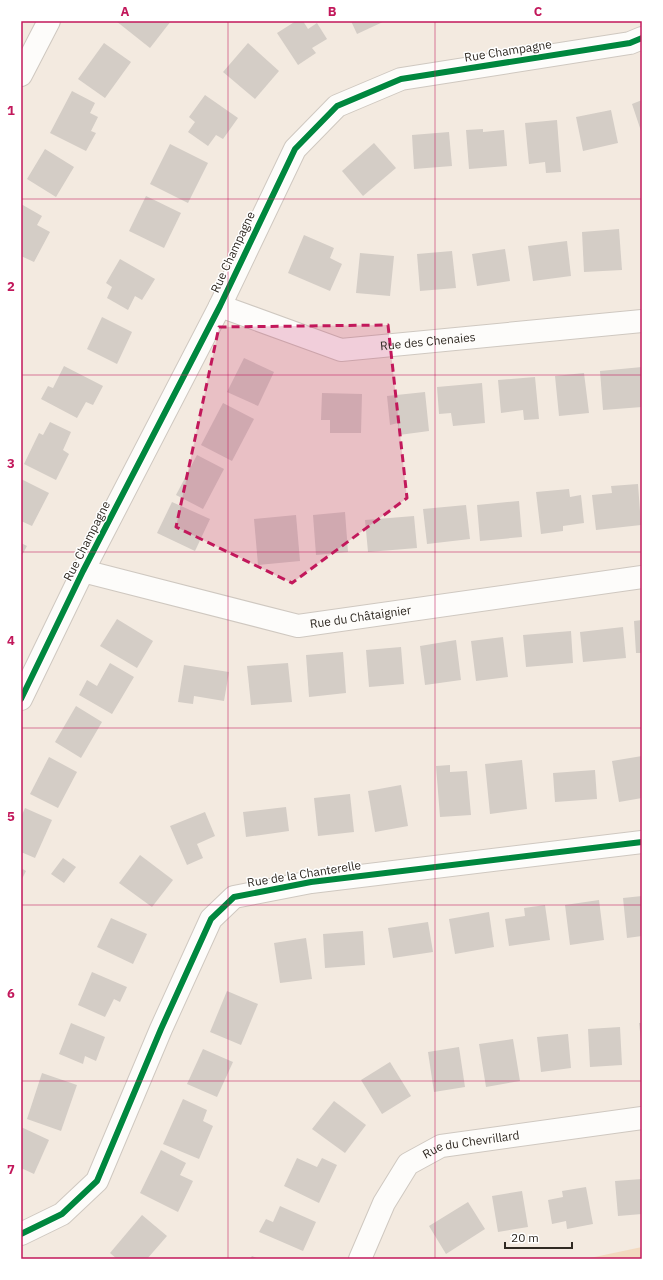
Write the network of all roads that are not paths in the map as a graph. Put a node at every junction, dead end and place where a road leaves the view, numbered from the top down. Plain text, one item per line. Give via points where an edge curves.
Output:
1 (49, 21) edge
2 (642, 38) edge
3 (21, 75) edge
4 (220, 306) junction
5 (642, 321) edge
6 (83, 571) junction
7 (642, 576) edge
8 (21, 699) edge
9 (642, 842) edge
10 (642, 1118) edge
11 (21, 1234) edge
12 (360, 1259) edge

1 - 3 street
2 - 4 street, Rue Champagne via 630,43 401,79 336,106 295,149
4 - 5 street, Rue des Chenaies via 341,350
4 - 6 street, Rue Champagne
6 - 7 street, Rue du Châtaignier via 298,626
6 - 8 street, Rue Champagne
9 - 11 street, Rue de la Chanterelle via 312,882 234,897 211,920 97,1181 62,1214
10 - 12 street, Rue du Chevrillard via 441,1146 408,1164 384,1202

